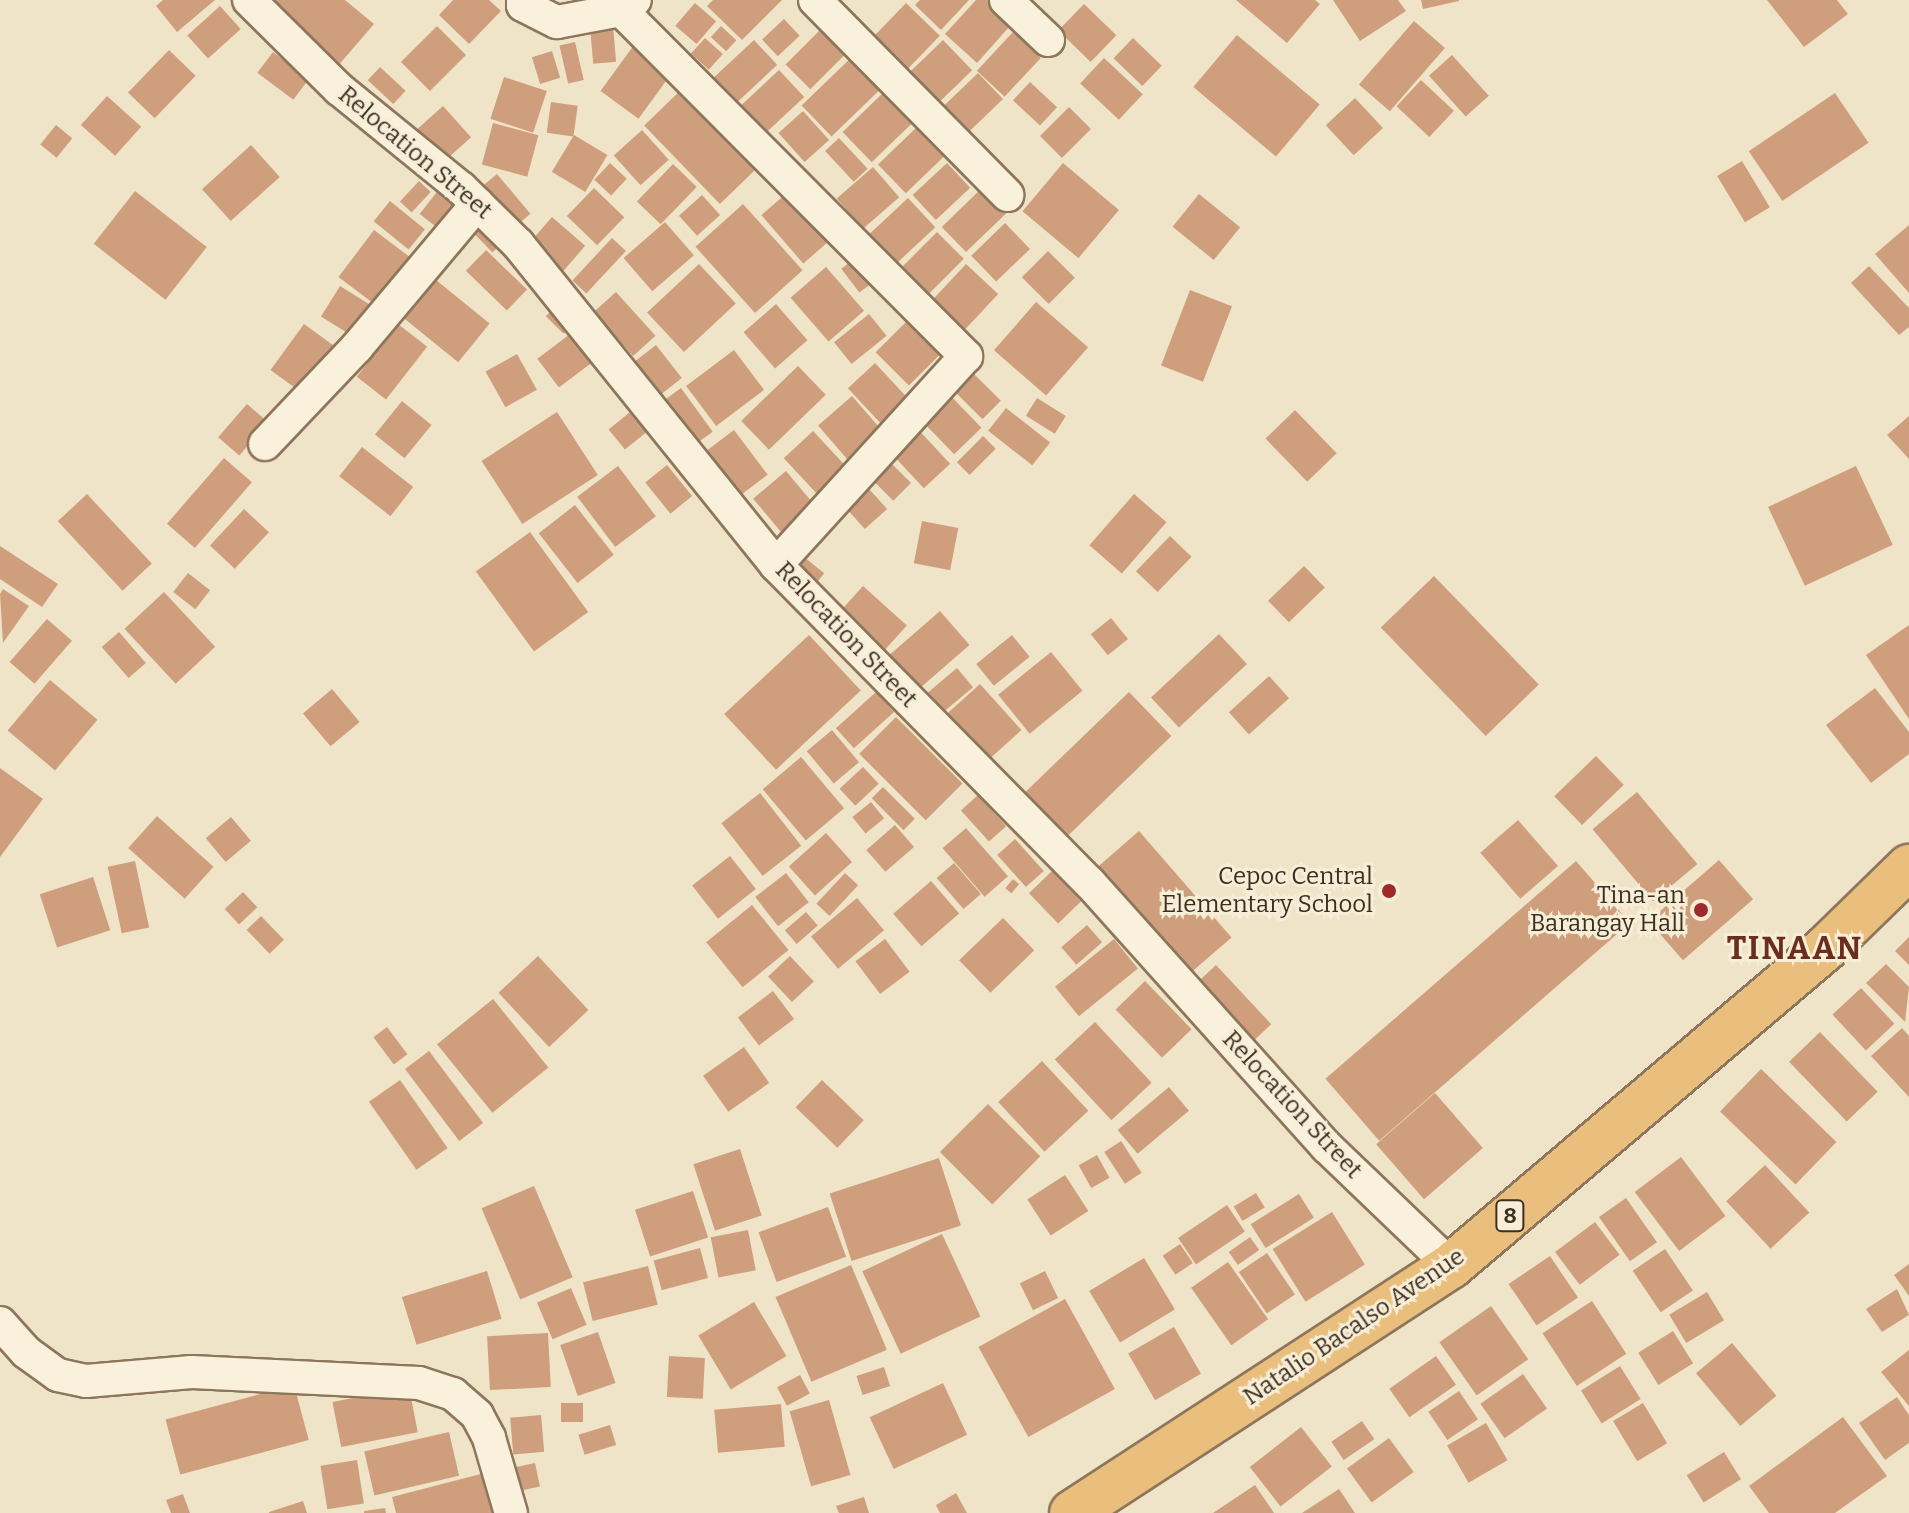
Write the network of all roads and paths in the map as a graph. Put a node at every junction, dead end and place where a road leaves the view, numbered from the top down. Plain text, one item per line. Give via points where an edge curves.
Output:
1 (249, 0) edge
2 (523, 0) edge
3 (815, 0) edge
4 (1006, 0) edge
5 (628, 5) edge
6 (1048, 40) dead end
7 (1007, 195) dead end
8 (477, 204) junction
9 (265, 444) dead end
10 (776, 565) junction
11 (1909, 867) edge
12 (1451, 1266) junction
13 (0, 1323) edge
14 (511, 1513) edge
15 (1072, 1513) edge

1 - 8 street, Relocation Street via 339,89
2 - 5 street via 523,5 557,22
3 - 7 street
4 - 6 street
5 - 10 street via 966,356
8 - 9 street via 357,347
8 - 10 street, Relocation Street via 573,309
10 - 12 street, Relocation Street via 1089,882 1327,1147
11 - 12 highway, Natalio Bacalso Avenue / 8 via 1827,947
12 - 15 highway, Natalio Bacalso Avenue / 8
13 - 14 street via 26,1352 58,1375 86,1381 192,1372 419,1383 453,1394 477,1415 489,1438

